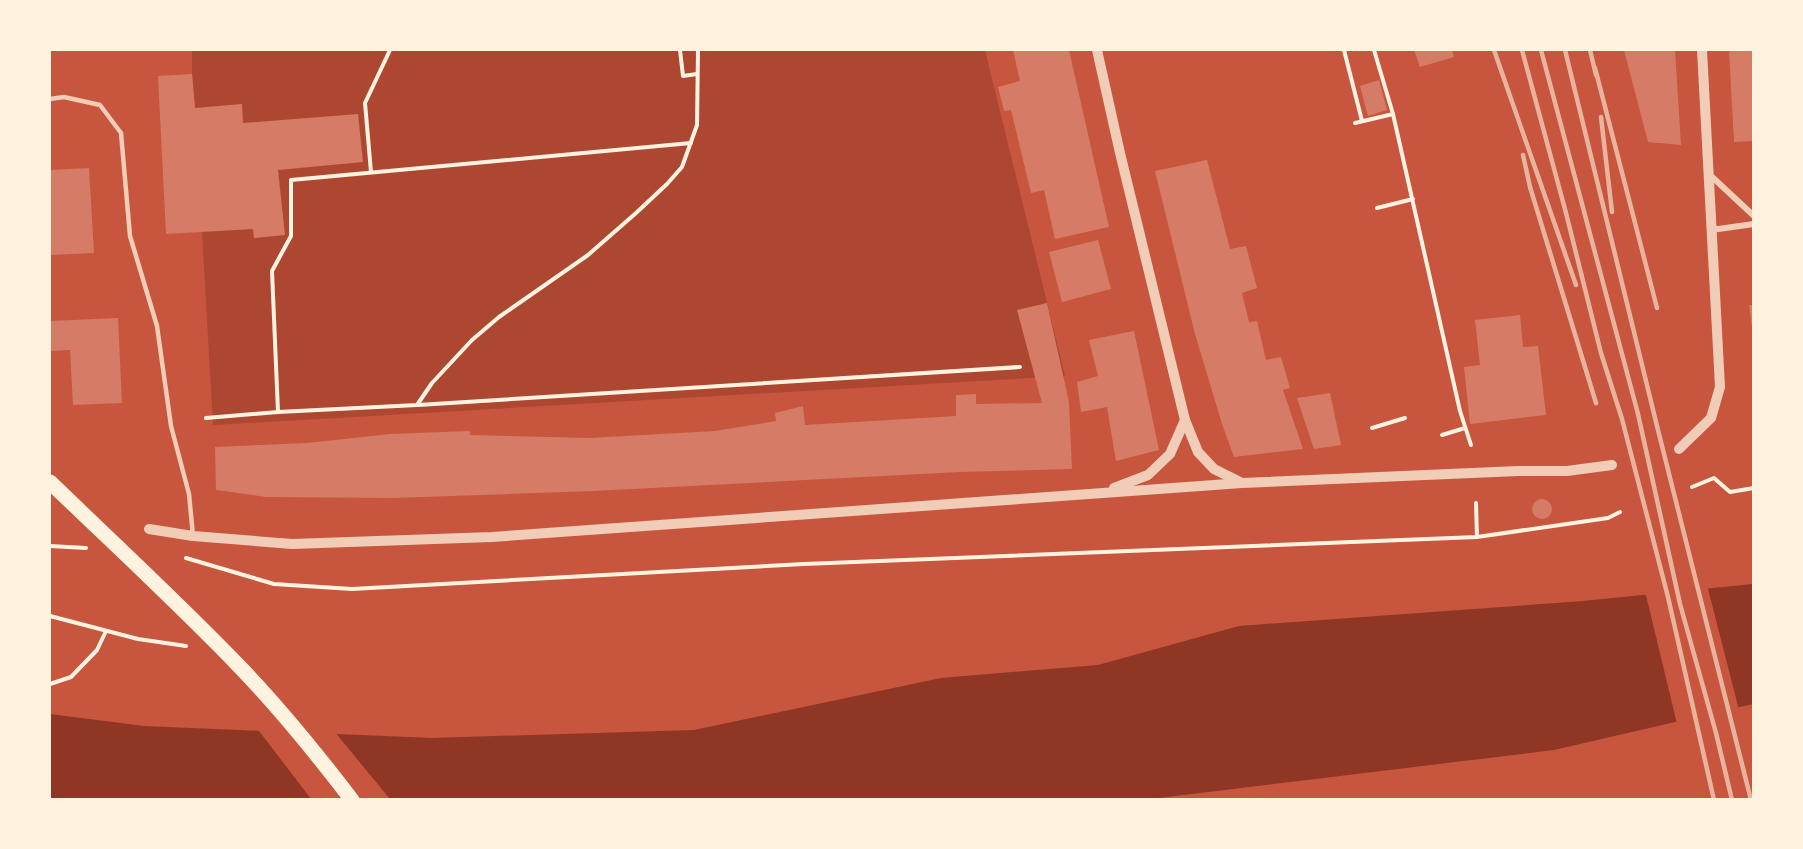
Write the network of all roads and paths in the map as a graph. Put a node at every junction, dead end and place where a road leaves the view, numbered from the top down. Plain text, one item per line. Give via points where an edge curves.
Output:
1 (390, 50) edge
2 (680, 50) edge
3 (698, 50) edge
4 (1097, 50) edge
5 (1344, 50) edge
6 (1374, 50) edge
7 (1702, 50) edge
8 (698, 74) junction
9 (50, 99) edge
10 (1392, 114) junction
11 (1362, 121) junction
12 (1355, 123) dead end
13 (691, 142) junction
14 (371, 172) junction
15 (1709, 174) junction
16 (1413, 199) junction
17 (1377, 208) dead end
18 (1754, 216) edge
19 (1754, 224) edge
20 (1711, 230) junction
21 (1020, 368) dead end
22 (417, 405) junction
23 (278, 412) junction
24 (206, 418) dead end
25 (1405, 418) dead end
26 (1185, 420) junction
27 (1372, 428) dead end
28 (1465, 428) junction
29 (1442, 435) dead end
30 (1471, 445) dead end
31 (1679, 449) dead end
32 (1612, 465) dead end
33 (50, 482) edge
34 (1242, 483) junction
35 (1692, 487) dead end
36 (1754, 488) edge
37 (1103, 493) junction
38 (1476, 503) dead end
39 (1620, 512) dead end
40 (149, 529) dead end
41 (194, 536) junction
42 (1478, 537) junction
43 (50, 546) edge
44 (71, 548) dead end
45 (177, 555) dead end
46 (50, 616) edge
47 (106, 631) junction
48 (170, 644) dead end
49 (50, 684) edge
50 (352, 800) edge

1 - 14 path via 365,103
2 - 8 path via 683,76
3 - 8 path
4 - 26 street
5 - 11 path
6 - 10 path
7 - 15 street
8 - 13 path via 697,125
9 - 41 lane via 64,97 100,105 121,133 130,236 157,326 171,426 189,494
10 - 11 path
10 - 16 path
11 - 12 path
13 - 14 path
13 - 22 path via 682,167 659,191 588,255 472,340
14 - 23 path via 291,180 291,236 272,271
15 - 18 street
15 - 20 street
16 - 17 path
16 - 28 path
19 - 20 street
20 - 31 street via 1720,387 1711,418
21 - 22 path
22 - 23 path
23 - 24 path
25 - 27 path
26 - 34 street via 1198,452 1214,469
26 - 37 street via 1170,454 1148,475
28 - 29 path
28 - 30 path
32 - 34 street via 1566,471
33 - 50 main road via 238,665
34 - 37 street
35 - 36 path via 1714,478 1730,492
37 - 41 street via 492,537 292,544
38 - 42 path
39 - 42 path via 1608,518
40 - 41 street
42 - 45 path via 804,564 352,589 274,584
43 - 44 path
46 - 47 path
47 - 48 path
47 - 49 path via 97,650 71,677

